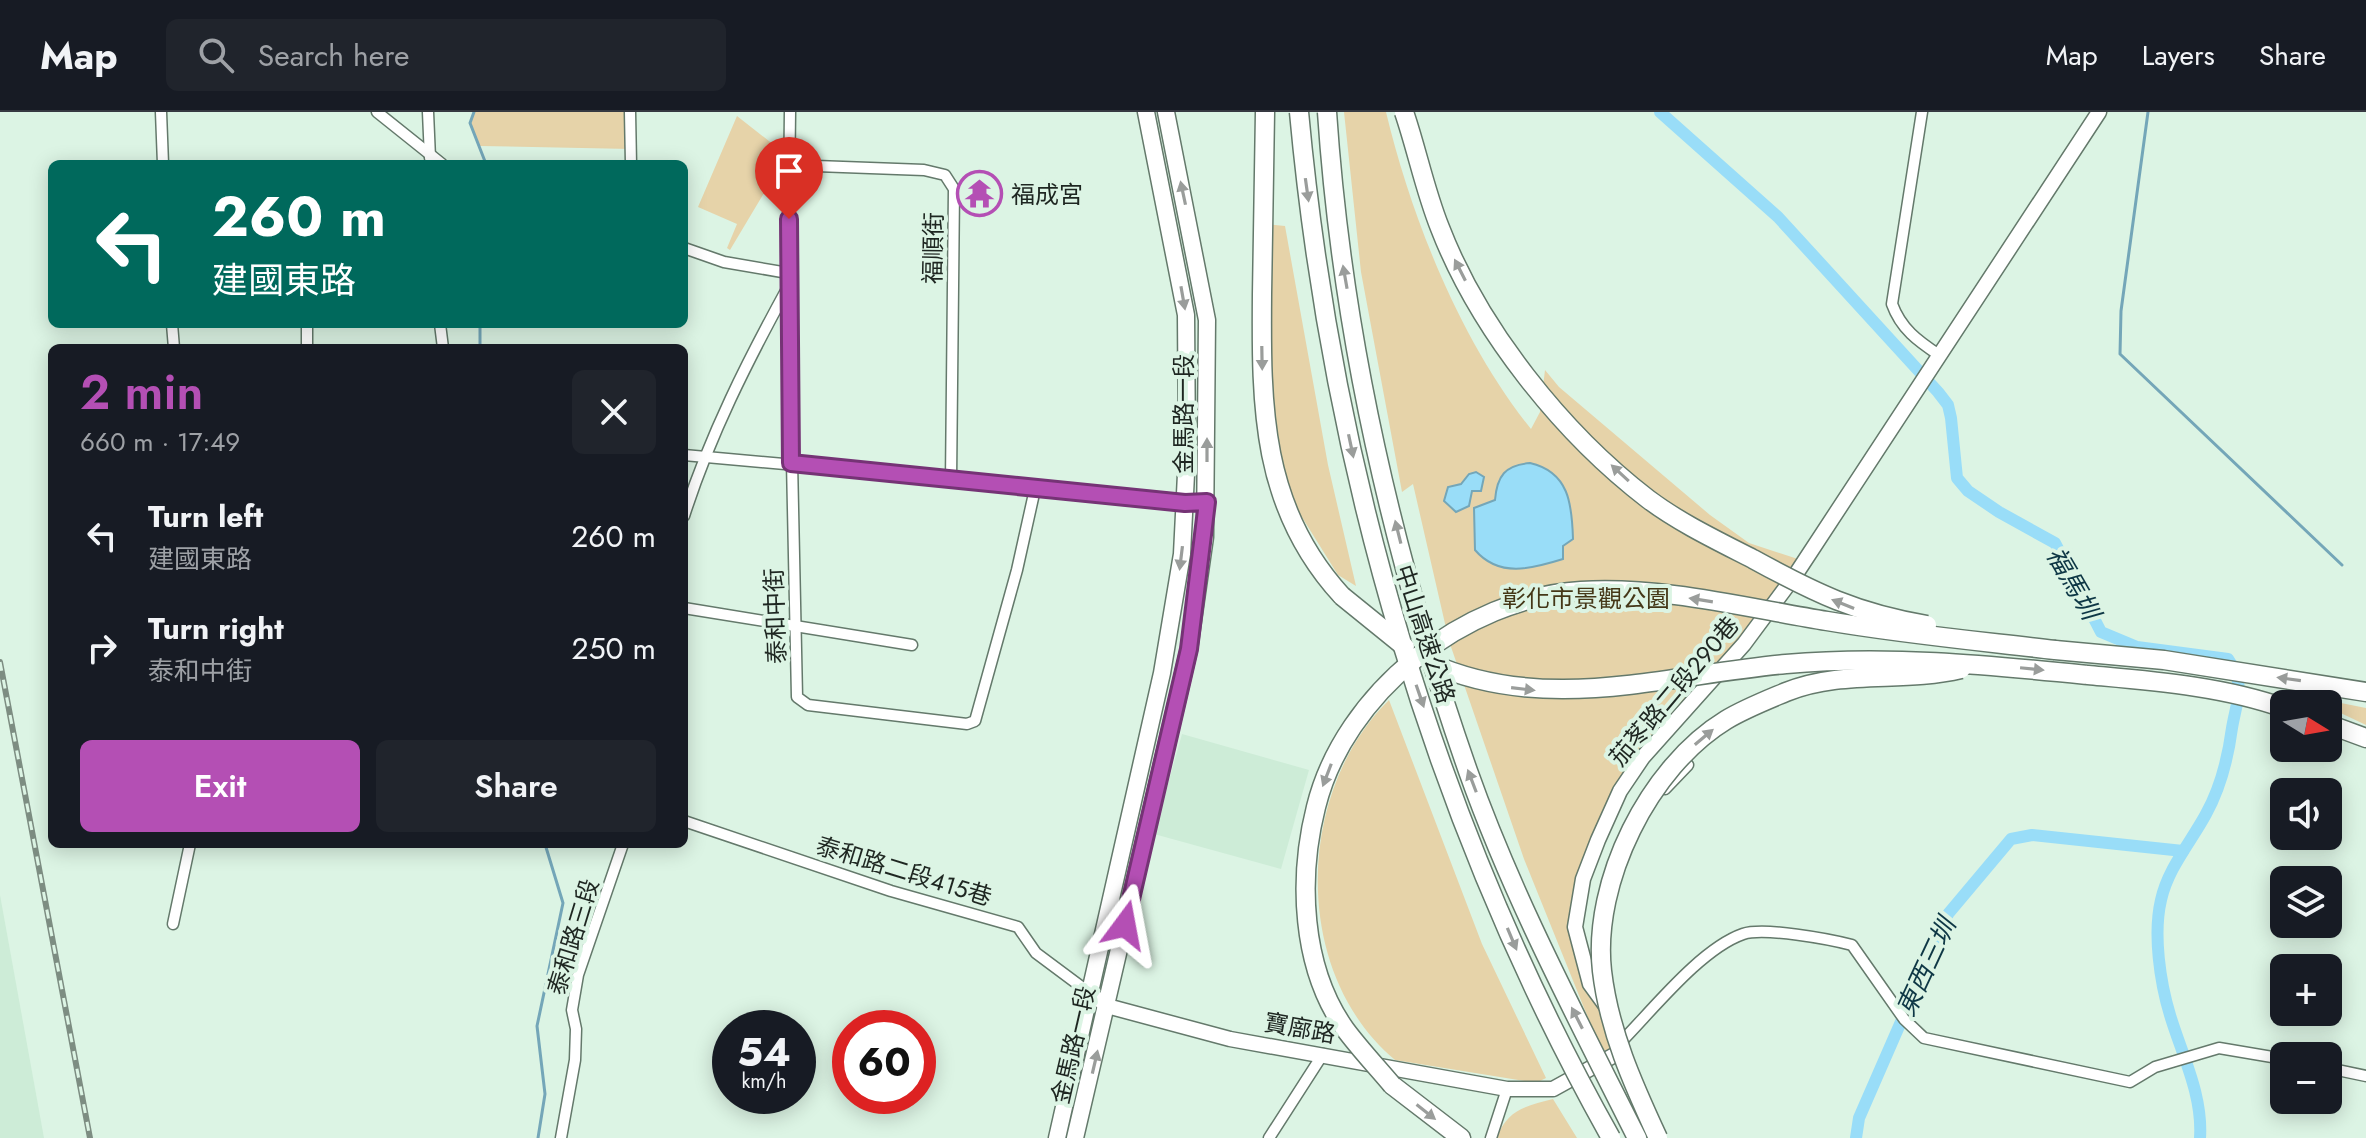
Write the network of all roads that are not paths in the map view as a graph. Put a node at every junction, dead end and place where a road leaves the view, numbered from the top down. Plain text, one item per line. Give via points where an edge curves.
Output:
1 (161, 112) edge
2 (377, 112) edge
3 (428, 112) edge
4 (630, 112) edge
5 (790, 112) edge
6 (1146, 112) edge
7 (1166, 112) edge
8 (1265, 112) edge
9 (1299, 112) edge
10 (1327, 112) edge
11 (1404, 112) edge
12 (1922, 112) edge
13 (2099, 112) edge
14 (163, 160) edge
15 (430, 160) edge
16 (631, 160) edge
17 (789, 165) junction
18 (688, 249) edge
19 (788, 273) junction
20 (789, 286) junction
21 (1939, 355) junction
22 (688, 455) edge
23 (703, 456) junction
24 (791, 463) junction
25 (951, 481) junction
26 (1035, 489) junction
27 (1207, 502) junction
28 (688, 503) edge
29 (1185, 503) junction
30 (688, 609) edge
31 (795, 623) junction
32 (912, 645) dead end
33 (2055, 650) junction
34 (1979, 664) junction
35 (2366, 692) edge
36 (2270, 703) edge
37 (2342, 729) edge
38 (2342, 732) edge
39 (2366, 738) edge
40 (2366, 747) edge
41 (1688, 765) dead end
42 (688, 822) edge
43 (189, 848) edge
44 (622, 848) edge
45 (173, 924) dead end
46 (1091, 994) junction
47 (1107, 1006) junction
48 (1611, 1013) junction
49 (1620, 1048) junction
50 (1323, 1054) junction
51 (2270, 1057) edge
52 (2342, 1071) edge
53 (2366, 1076) edge
54 (1507, 1089) junction
55 (561, 1138) edge
56 (1057, 1138) edge
57 (1075, 1138) edge
58 (1269, 1138) edge
59 (1461, 1138) edge
60 (1491, 1138) edge
61 (1611, 1138) edge
62 (1637, 1138) edge
63 (1658, 1138) edge

1 - 14 street
2 - 15 street
3 - 15 street
4 - 16 street
5 - 17 street, 泰和中街
6 -> 29 main road, 金馬路一段 via 1186,315
27 -> 7 main road, 金馬路一段 via 1207,320
8 -> 34 highway, bridge via 1262,358 1269,454 1290,519 1311,558 1383,634 1447,671 1539,691 1579,692 1856,659
9 -> 61 highway, 中山高速公路, bridge via 1329,342 1374,554 1461,816 1529,979
62 -> 10 highway, 中山高速公路, bridge via 1511,878 1469,772 1419,618 1376,443 1342,265
33 -> 11 highway, bridge via 1866,614 1759,563 1648,499 1550,407 1505,349 1440,228
12 - 21 street via 1892,304 1916,340
13 - 21 street
17 - 19 street, 泰和中街
17 - 25 street, 福順街 via 924,170 945,175 954,189
18 - 19 street
19 - 20 street, 泰和中街
20 - 23 street
20 - 24 street, 泰和中街
21 - 48 street, 茄苳路二段290巷 via 1761,621 1643,757 1620,791 1583,879 1575,927 1590,984
22 - 23 street
23 - 24 street
23 - 28 street
24 - 25 street
24 - 31 street, 泰和中街
25 - 26 street
26 - 29 street
26 - 31 street, 泰和中街 via 975,721 808,705 797,697
27 - 29 street
27 - 47 main road, 金馬路一段 via 1189,649
29 -> 46 main road, 金馬路一段 via 1165,659
30 - 31 street
31 - 32 street
35 -> 33 highway via 2164,660
33 -> 59 highway, bridge via 1902,634 1672,595 1580,591 1496,613 1457,631 1412,662 1365,708 1332,761 1308,839 1307,921 1325,990 1344,1027 1392,1085
34 -> 36 highway, bridge via 2156,682
63 -> 34 highway, bridge via 1623,1061 1602,969 1612,880 1651,796 1716,728 1787,691 1817,682 1935,675
37 - 39 highway
38 - 40 highway
41 - 48 street via 1652,803 1613,899 1604,941
42 - 46 street, 泰和路二段415巷 via 891,891 1018,927 1036,953
43 - 45 street
44 - 55 street, 泰和路三段 via 578,975 572,1010 575,1060
46 - 47 street, 寶廍路
46 - 56 main road, 金馬路一段
47 - 50 street, 寶廍路 via 1230,1039
57 -> 47 main road, 金馬路一段
48 - 49 street, 茄苳路二段290巷
49 - 51 street via 1693,967 1742,934 1765,931 1852,945 1904,1019 1924,1038 2130,1082 2155,1067 2219,1048
49 - 54 street, 寶廍路 via 1553,1089
50 - 54 street, 寶廍路
50 - 58 street
52 - 53 street
54 - 60 street

